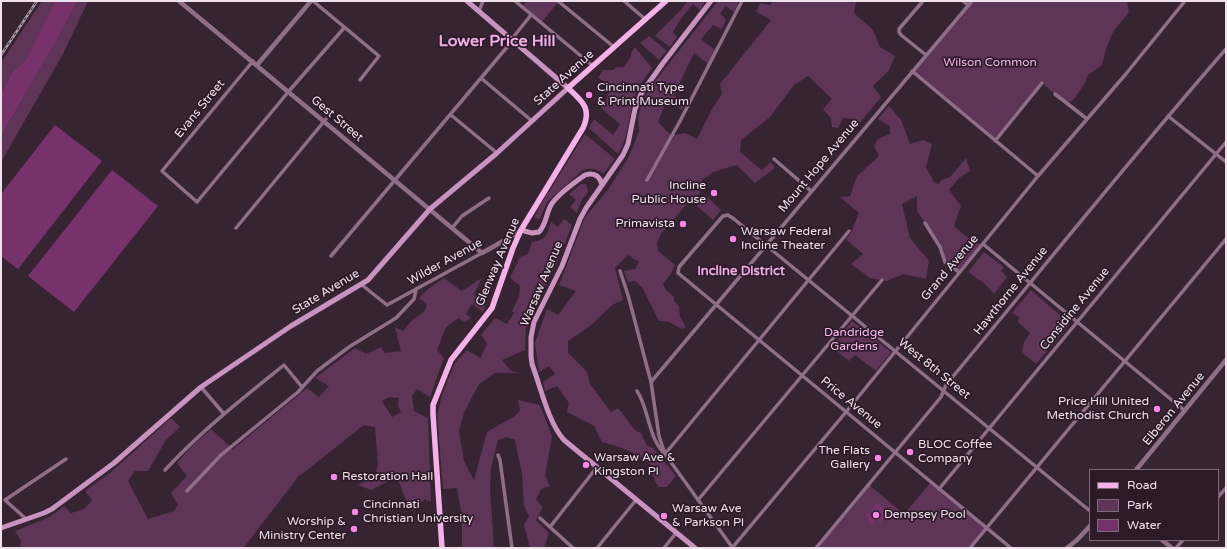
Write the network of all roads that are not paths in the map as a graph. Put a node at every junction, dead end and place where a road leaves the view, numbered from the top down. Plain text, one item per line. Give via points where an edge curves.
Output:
1 (179, 1) edge
2 (312, 1) edge
3 (467, 1) edge
4 (483, 1) edge
5 (515, 1) edge
6 (559, 1) edge
7 (624, 1) edge
8 (666, 1) edge
9 (711, 1) edge
10 (742, 1) edge
11 (924, 1) edge
12 (963, 1) edge
13 (972, 1) edge
14 (1185, 1) edge
15 (968, 5) junction
16 (477, 10) junction
17 (531, 15) junction
18 (645, 19) junction
19 (344, 28) junction
20 (513, 40) junction
21 (614, 47) junction
22 (1226, 49) edge
23 (926, 55) junction
24 (253, 61) junction
25 (257, 65) junction
26 (593, 66) junction
27 (912, 71) junction
28 (481, 78) junction
29 (360, 80) dead end
30 (1042, 83) dead end
31 (568, 88) junction
32 (288, 91) junction
33 (1055, 94) dead end
34 (451, 115) junction
35 (1168, 116) junction
36 (326, 120) junction
37 (1087, 120) junction
38 (532, 121) junction
39 (995, 141) junction
40 (1226, 142) edge
41 (497, 153) junction
42 (1216, 154) junction
43 (774, 159) dead end
44 (1226, 162) edge
45 (1038, 176) junction
46 (395, 180) junction
47 (647, 180) dead end
48 (602, 185) junction
49 (811, 190) junction
50 (489, 198) dead end
51 (430, 209) junction
52 (925, 223) dead end
53 (236, 228) dead end
54 (452, 228) junction
55 (521, 230) junction
56 (849, 231) dead end
57 (1226, 239) edge
58 (983, 244) junction
59 (766, 245) junction
60 (482, 253) junction
61 (331, 256) dead end
62 (620, 271) dead end
63 (959, 272) junction
64 (678, 273) joint
65 (882, 280) dead end
66 (808, 281) junction
67 (1030, 283) junction
68 (362, 285) junction
69 (416, 290) junction
70 (716, 304) junction
71 (851, 316) junction
72 (1077, 323) junction
73 (759, 340) junction
74 (894, 351) junction
75 (1226, 360) edge
76 (1125, 361) junction
77 (802, 376) junction
78 (651, 382) junction
79 (201, 387) junction
80 (302, 387) junction
81 (637, 391) dead end
82 (944, 392) junction
83 (1185, 411) junction
84 (846, 412) junction
85 (224, 414) junction
86 (990, 429) junction
87 (895, 451) junction
88 (665, 454) junction
89 (498, 455) dead end
90 (66, 459) dead end
91 (597, 467) junction
92 (1037, 468) junction
93 (1137, 469) edge
94 (165, 470) dead end
95 (1226, 488) edge
96 (939, 489) junction
97 (187, 491) dead end
98 (1219, 497) edge
99 (636, 500) junction
100 (698, 500) junction
101 (1089, 510) edge
102 (540, 518) dead end
103 (26, 519) junction
104 (550, 527) junction
105 (1089, 527) edge
106 (1, 528) edge
107 (986, 528) junction
108 (676, 533) junction
109 (1163, 541) edge
110 (442, 548) edge
111 (512, 548) edge
112 (573, 548) edge
113 (597, 548) edge
114 (664, 548) edge
115 (695, 548) edge
116 (732, 548) edge
117 (816, 548) edge
118 (970, 548) edge
119 (1011, 548) edge
120 (1067, 548) edge
121 (1172, 548) edge

1 - 24 street, Gest Street
2 - 19 street
2 - 25 street
3 - 16 main road
4 - 16 street
5 - 17 street
6 - 21 street
7 - 18 street
8 - 18 main road, State Avenue
9 - 48 main road, Warsaw Avenue via 641,94 628,144
10 - 47 street
11 - 23 street via 899,32
12 - 15 street
13 - 15 street, Mount Hope Avenue
14 - 37 street, Grand Avenue
15 - 23 street, Mount Hope Avenue
16 - 20 main road
17 - 20 street
17 - 26 street
18 - 21 main road, State Avenue
19 - 29 street via 379,56
19 - 32 street
20 - 28 street
20 - 31 main road
21 - 26 main road, State Avenue
22 - 35 street, Hawthorne Avenue
23 - 27 street, Mount Hope Avenue
24 - 25 street, Gest Street
24 - 32 street, Evans Street via 162,171 197,202
25 - 32 street, Gest Street
26 - 31 main road, State Avenue
27 - 39 street
27 - 49 street, Mount Hope Avenue
28 - 34 street
28 - 38 street
30 - 39 street
31 - 38 main road, State Avenue
31 - 55 main road, Glenway Avenue via 585,105 587,114 584,128
32 - 36 street, Gest Street
33 - 37 street
34 - 41 street
34 - 46 street
35 - 42 street
35 - 67 street, Hawthorne Avenue
36 - 46 street, Gest Street
36 - 53 street
37 - 45 street, Grand Avenue
38 - 41 main road, State Avenue
39 - 45 street
40 - 42 street, Considine Avenue
41 - 51 main road, State Avenue
42 - 44 street
42 - 72 street, Considine Avenue
43 - 49 street
45 - 58 street, Grand Avenue
46 - 51 street, Gest Street
46 - 61 street
48 - 55 main road via 595,174 585,175 554,201 539,232
48 - 91 main road, Warsaw Avenue via 580,219 562,266 534,322 531,337 532,364 558,433
49 - 59 street, Mount Hope Avenue
50 - 54 street via 462,216
51 - 54 street, Gest Street
51 - 68 main road, State Avenue via 374,275
52 - 63 street via 940,247 945,262
54 - 60 street, Gest Street
55 - 60 street, Wilder Avenue
55 - 110 main road, Glenway Avenue via 492,308 451,360 434,405
56 - 66 street
57 - 76 street
58 - 63 street, Grand Avenue
58 - 67 street
59 - 64 street, West 8th Street via 725,214 679,267
59 - 66 street, West 8th Street
59 - 70 street, Mount Hope Avenue
60 - 69 street, Wilder Avenue
62 - 78 street
63 - 74 street, Grand Avenue
64 - 70 street, Price Avenue
65 - 71 street
66 - 71 street, West 8th Street
66 - 73 street
67 - 72 street
67 - 82 street, Hawthorne Avenue via 946,385
68 - 69 street, Wilder Avenue via 387,305
68 - 79 main road, State Avenue via 291,326
69 - 80 street via 414,299 396,318 317,371
70 - 73 street, Price Avenue
70 - 78 street, Mount Hope Avenue
71 - 74 street, West 8th Street
71 - 77 street
72 - 76 street
72 - 86 street, Considine Avenue
73 - 77 street, Price Avenue
73 - 88 street
74 - 82 street, West 8th Street
74 - 84 street, Grand Avenue
75 - 83 street, Elberon Avenue
76 - 83 street
76 - 92 street
77 - 84 street, Price Avenue
77 - 100 street
78 - 88 street via 659,436
79 - 85 street
79 - 103 main road, State Avenue via 114,463 52,509
80 - 85 street via 284,365
80 - 97 street via 222,455
81 - 88 street via 657,444
82 - 86 street, West 8th Street
82 - 87 street, Hawthorne Avenue
83 - 93 street, Elberon Avenue
84 - 87 street, Price Avenue
84 - 116 street, Grand Avenue
85 - 94 street via 188,445
86 - 92 street, West 8th Street
86 - 96 street, Considine Avenue
87 - 96 street, Price Avenue
87 - 117 street, Hawthorne Avenue
88 - 100 street
89 - 111 street
90 - 103 street via 5,500
91 - 99 main road, Warsaw Avenue
91 - 104 street
92 - 101 street, West 8th Street
92 - 107 street
95 - 98 street
96 - 107 street, Price Avenue
99 - 108 main road, Warsaw Avenue
99 - 113 street
100 - 116 street
102 - 104 street
103 - 106 main road, State Avenue
104 - 112 street
105 - 120 street
107 - 118 street
107 - 119 street, Price Avenue
108 - 114 street
108 - 115 main road, Warsaw Avenue
109 - 121 street

